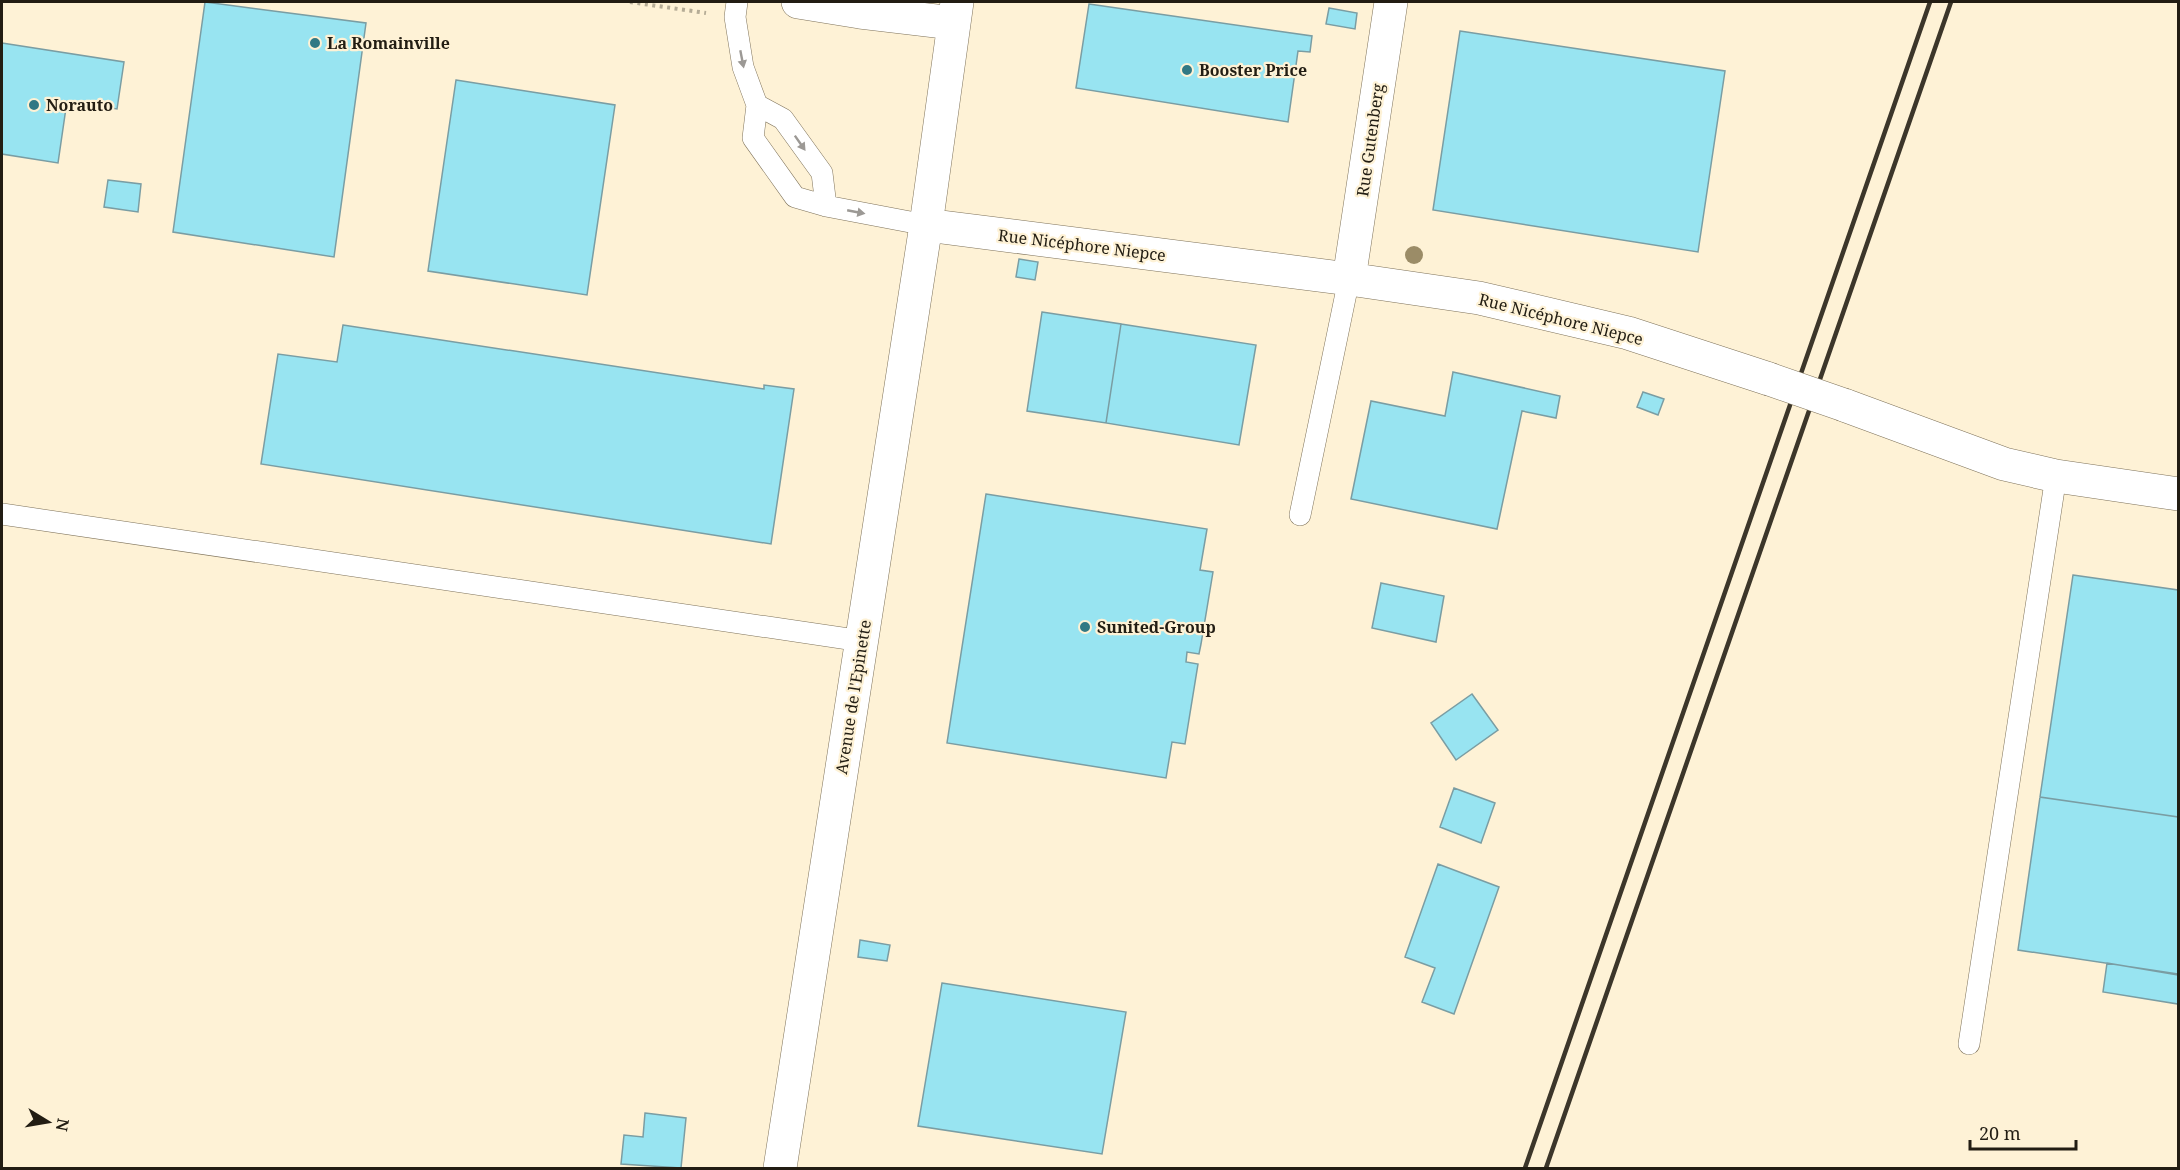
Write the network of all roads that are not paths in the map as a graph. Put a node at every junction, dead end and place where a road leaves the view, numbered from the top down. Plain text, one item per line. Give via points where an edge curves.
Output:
1 (737, 2) edge
2 (798, 2) edge
3 (1391, 2) edge
4 (955, 12) edge
5 (757, 105) junction
6 (826, 206) junction
7 (926, 225) junction
8 (1349, 279) junction
9 (2056, 476) junction
10 (2178, 494) edge
11 (2, 514) edge
12 (1300, 515) dead end
13 (862, 641) junction
14 (1969, 1044) dead end
15 (780, 1168) edge

1 -> 5 lane via 735,17 743,67
2 - 4 street via 860,12
3 - 8 street, Rue Gutenberg
4 - 7 street, Avenue de l'Epinette
5 -> 6 lane via 783,118 822,173
5 - 6 lane via 753,138 795,197
6 -> 7 lane
7 - 8 street, Rue Nicéphore Niepce
7 - 13 street, Avenue de l'Epinette
8 - 9 street, Rue Nicéphore Niepce, bridge via 1479,298 1628,333 1844,405 2004,464
8 - 12 lane
9 - 10 street, Rue Nicéphore Niepce
9 - 14 lane
11 - 13 lane
13 - 15 street, Avenue de l'Epinette

